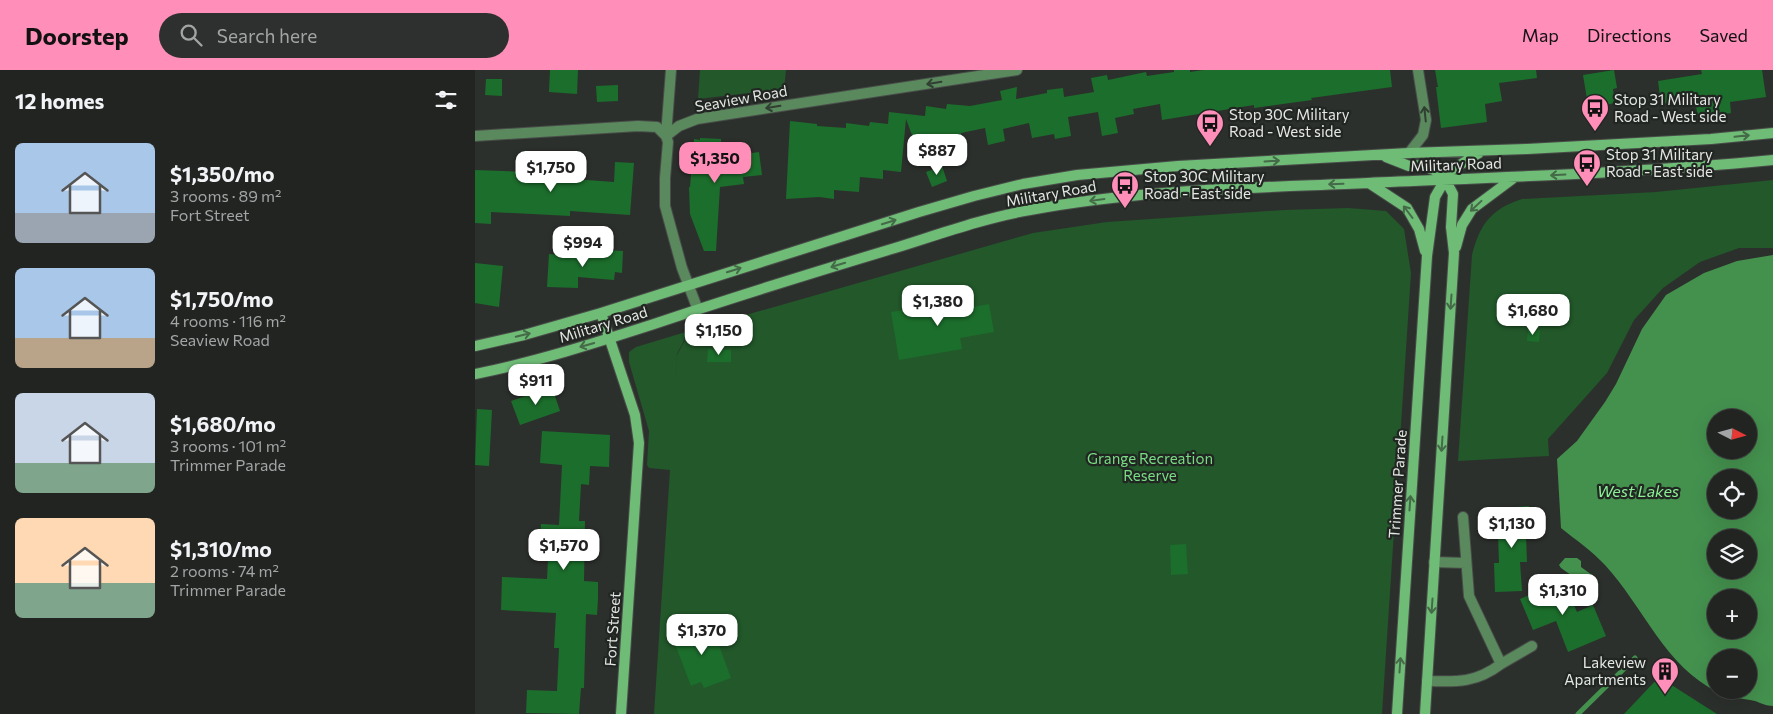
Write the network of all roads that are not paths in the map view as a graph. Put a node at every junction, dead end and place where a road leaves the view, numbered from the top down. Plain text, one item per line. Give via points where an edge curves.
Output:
1 (671, 70) edge
2 (1017, 70) edge
3 (1418, 70) edge
4 (1773, 133) edge
5 (475, 136) edge
6 (666, 136) junction
7 (1482, 152) junction
8 (1409, 153) junction
9 (1382, 156) junction
10 (1773, 160) edge
11 (1515, 177) junction
12 (1445, 179) junction
13 (1369, 183) junction
14 (1454, 253) junction
15 (1427, 256) junction
16 (687, 285) junction
17 (698, 310) junction
18 (601, 313) junction
19 (610, 339) junction
20 (475, 346) edge
21 (475, 374) edge
22 (1463, 517) dead end
23 (1434, 562) junction
24 (1466, 563) junction
25 (1532, 646) dead end
26 (1501, 664) junction
27 (1427, 681) junction
28 (621, 714) edge
29 (1397, 714) edge
30 (1425, 714) edge

1 - 6 street
2 -> 6 street, Seaview Road via 697,119 679,126
8 -> 3 street via 1423,135 1426,120
7 -> 4 main road, Military Road
5 - 6 street via 638,126 657,127
6 - 16 street via 665,206
7 - 8 main road, Military Road
7 - 12 main road, Trimmer Parade via 1451,171
8 - 9 main road, Military Road
9 - 12 main road via 1409,166 1421,165
16 -> 9 main road, Military Road via 947,204 1023,184 1077,175 1178,166
10 -> 11 main road, Military Road
11 - 12 main road, Military Road
11 -> 14 main road via 1472,209 1462,226
12 - 13 main road, Military Road
12 - 14 main road via 1453,194 1451,226
12 - 15 main road, Trimmer Parade via 1435,197
15 -> 13 main road, Trimmer Parade via 1419,229 1407,208
13 -> 17 main road, Military Road via 1131,195 1028,210
14 -> 23 main road
29 -> 15 main road, Trimmer Parade
16 - 17 street
16 - 18 main road, Military Road
17 - 19 main road, Military Road
18 - 19 main road, Fort Street
20 -> 18 main road, Military Road
19 -> 21 main road, Military Road
19 - 28 main road, Fort Street via 635,415 639,443
22 - 24 street
23 - 24 street
23 -> 27 main road
24 - 26 street via 1469,596
25 - 26 street
26 - 27 street via 1490,673 1470,681
27 - 30 main road

